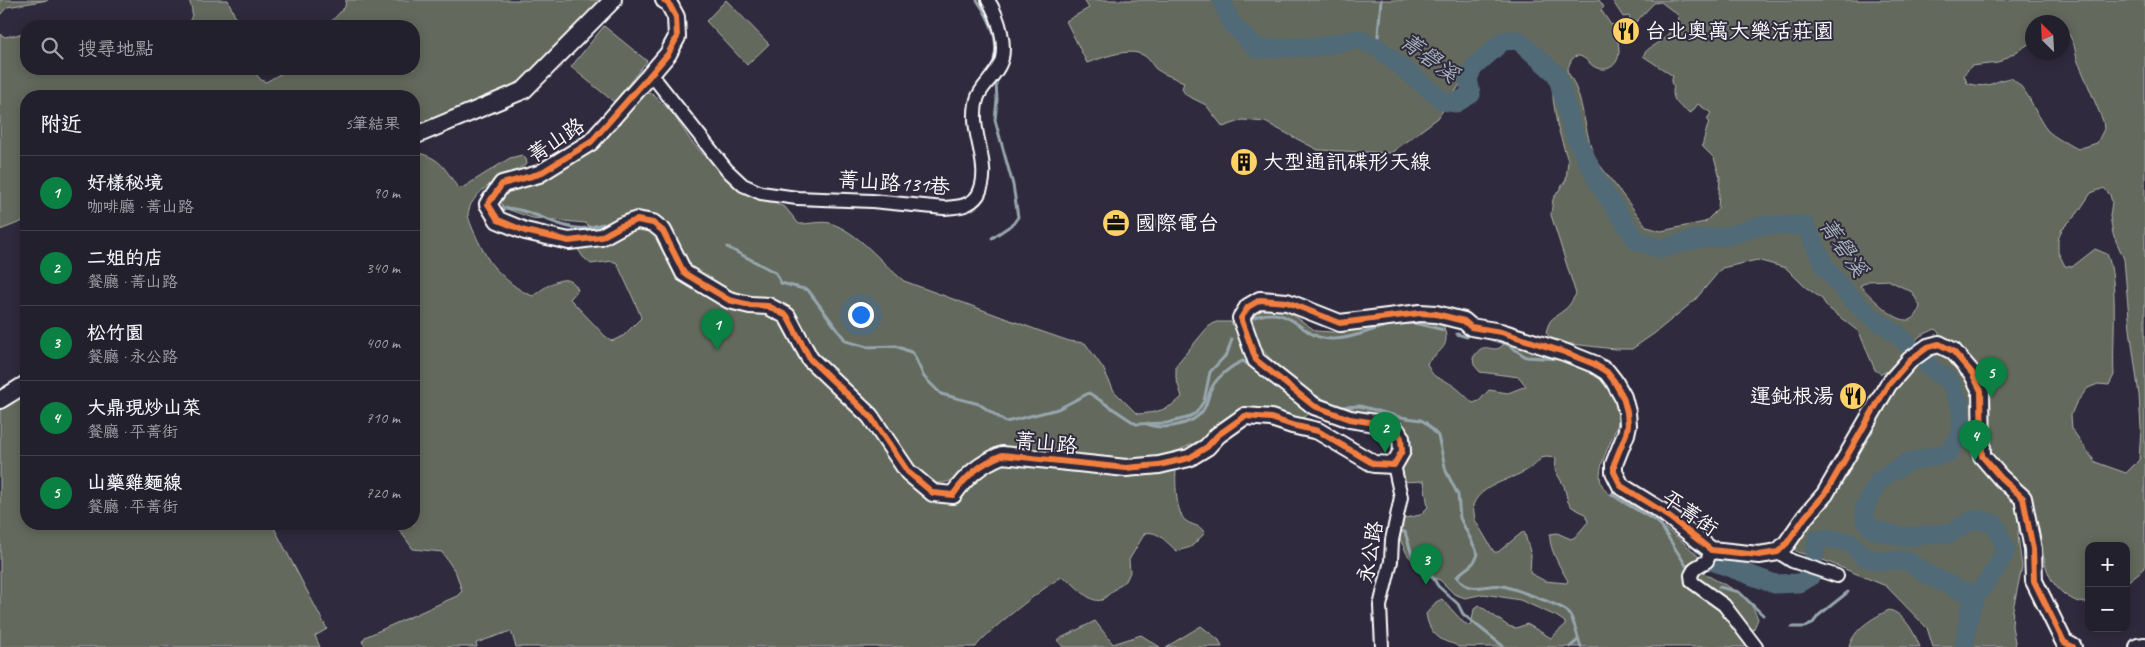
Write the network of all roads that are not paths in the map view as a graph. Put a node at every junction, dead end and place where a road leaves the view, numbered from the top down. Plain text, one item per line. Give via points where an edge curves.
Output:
1 (613, 0) edge
2 (664, 0) edge
3 (988, 0) edge
4 (652, 74) junction
5 (420, 133) edge
6 (20, 388) edge
7 (0, 400) edge
8 (1394, 465) junction
9 (1711, 550) junction
10 (1778, 552) junction
11 (1837, 576) dead end
12 (2145, 646) edge
13 (1382, 647) edge
14 (1756, 647) edge
15 (2073, 647) edge
16 (2138, 647) edge

1 - 5 street via 524,90
2 - 4 street, 菁山路 via 676,17 677,37
3 - 4 street, 菁山路131巷 via 997,19 1003,52 999,65 978,93 975,120 982,183 976,197 960,207 761,193 743,185 726,169
4 - 8 street, 菁山路 via 590,142 539,174 502,184 488,204 498,220 525,231 569,241 601,237 637,220 653,222 663,231 684,274 729,300 768,306 788,316 810,359 870,416 908,472 933,493 953,495 963,479 984,462 1002,455 1126,468 1182,460 1206,448 1245,416 1271,418 1318,431 1374,464
6 - 7 street
8 - 9 street, 平菁街 via 1402,451 1397,430 1314,406 1256,360 1241,318 1248,306 1260,300 1286,302 1340,323 1420,313 1464,321 1471,327 1501,332 1594,364 1607,372 1623,397 1627,412 1626,434 1614,464 1621,486 1663,512
8 - 13 street, 永公路 via 1401,497 1380,606
9 - 10 street, 平菁街 via 1759,555
9 - 14 street via 1708,561 1694,568 1692,582 1724,605
10 - 11 street via 1792,561
10 - 15 street via 1825,494 1888,385 1910,360 1928,347 1939,344 1953,351 1972,373 1981,391 1982,456 2023,498 2033,549 2034,580 2064,642
12 - 16 street

